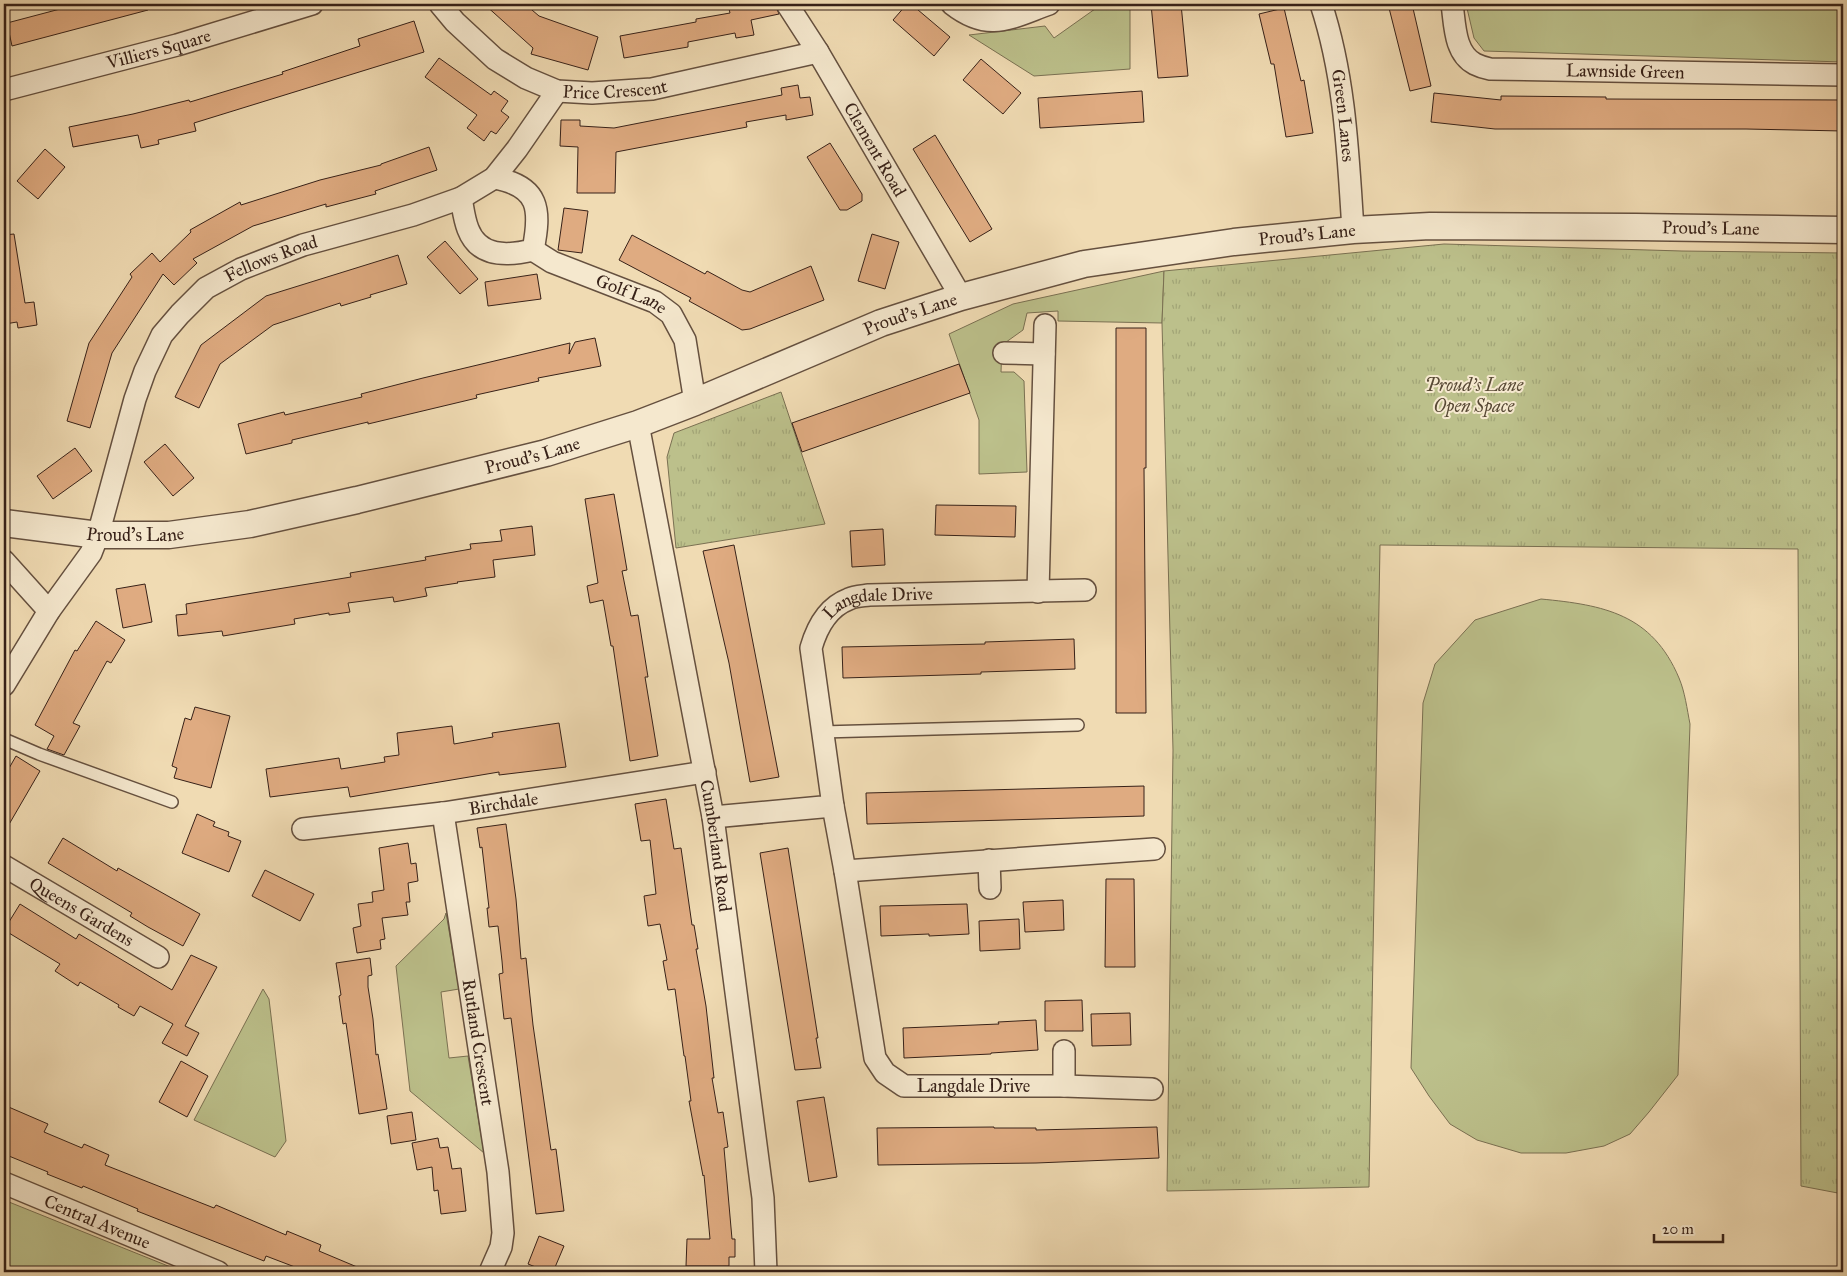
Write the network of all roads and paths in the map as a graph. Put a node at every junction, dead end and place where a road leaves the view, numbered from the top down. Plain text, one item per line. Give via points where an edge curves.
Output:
1 (312, 4) edge
2 (440, 4) edge
3 (787, 4) edge
4 (952, 4) edge
5 (1049, 4) edge
6 (1321, 4) edge
7 (1452, 4) edge
8 (818, 52) junction
9 (1843, 75) edge
10 (4, 90) edge
11 (557, 91) junction
12 (494, 178) junction
13 (461, 198) junction
14 (1353, 230) junction
15 (1843, 230) edge
16 (533, 250) junction
17 (961, 297) junction
18 (1045, 324) dead end
19 (1004, 353) dead end
20 (1044, 354) junction
21 (695, 402) junction
22 (638, 424) junction
23 (4, 522) edge
24 (98, 535) junction
25 (4, 561) edge
26 (1085, 590) dead end
27 (1038, 592) junction
28 (49, 611) junction
29 (4, 685) edge
30 (1078, 725) dead end
31 (822, 732) junction
32 (4, 738) edge
33 (705, 772) junction
34 (172, 802) dead end
35 (833, 806) junction
36 (443, 813) junction
37 (713, 817) junction
38 (303, 829) dead end
39 (1154, 849) dead end
40 (989, 860) junction
41 (4, 866) edge
42 (845, 871) junction
43 (990, 888) dead end
44 (158, 957) dead end
45 (1064, 1051) dead end
46 (1064, 1086) junction
47 (1152, 1089) dead end
48 (4, 1183) edge
49 (218, 1272) edge
50 (490, 1272) edge
51 (766, 1272) edge

1 - 10 street, Villiers Square via 177,45
2 - 11 street, Price Crescent via 495,59 526,78
3 - 8 street, Clement Road
4 - 5 street via 963,13 982,20 1004,21
6 - 14 street, Green Lanes via 1340,80
7 - 9 street, Lawnside Green via 1462,53 1473,64 1490,69
8 - 11 street, Price Crescent via 652,89 592,93
8 - 17 street, Clement Road
11 - 12 street, Fellows Road
12 - 13 street, Fellows Road
12 - 16 street via 508,180 526,190 532,198 537,229
13 - 16 street via 468,230 485,250 514,255
13 - 24 street, Fellows Road via 413,215 303,245 206,288 162,335 144,372
14 - 15 street, Proud's Lane via 1459,226
14 - 17 street, Proud's Lane via 1234,242 1084,264
16 - 21 street, Golf Lane via 552,262 655,302 671,314 685,340
17 - 21 street, Proud's Lane via 882,323
18 - 20 street
19 - 20 street
20 - 27 street
21 - 22 street, Proud's Lane
22 - 24 street, Proud's Lane via 546,453 250,524 169,535
22 - 33 street, Cumberland Road
23 - 24 street, Proud's Lane
24 - 28 street, Fellows Road via 91,553
25 - 28 street
26 - 27 street, Langdale Drive
27 - 31 street, Langdale Drive via 869,595 849,599 830,611 816,630 811,648
28 - 29 street, Fellows Road
30 - 31 lane
31 - 35 street, Langdale Drive
32 - 34 lane
33 - 36 street, Birchdale
33 - 37 street, Cumberland Road
35 - 37 street
35 - 42 street, Langdale Drive
36 - 38 street, Birchdale
36 - 50 street, Rutland Crescent via 498,1172 503,1233 501,1247
37 - 51 street, Cumberland Road via 763,1198
39 - 40 street
40 - 42 street
40 - 43 street
41 - 44 street, Queens Gardens
42 - 46 street, Langdale Drive via 875,1058 885,1073 904,1086
45 - 46 street
46 - 47 street, Langdale Drive
48 - 49 street, Central Avenue

